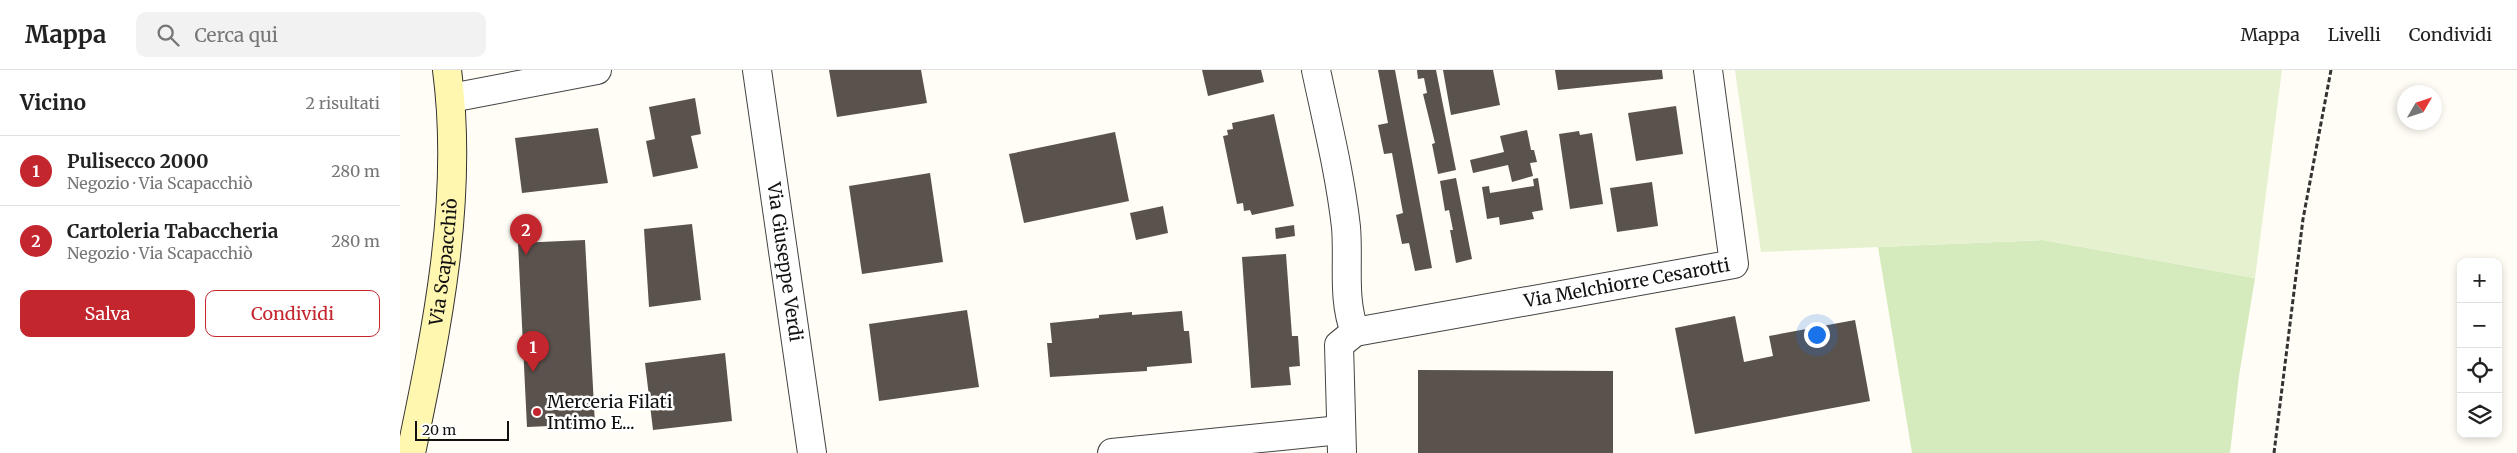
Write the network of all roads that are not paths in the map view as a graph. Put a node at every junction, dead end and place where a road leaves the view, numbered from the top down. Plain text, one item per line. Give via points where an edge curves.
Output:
1 (447, 70) edge
2 (597, 70) edge
3 (757, 70) edge
4 (1316, 70) edge
5 (1708, 70) edge
6 (451, 98) junction
7 (1356, 332) junction
8 (1341, 441) edge
9 (411, 453) edge
10 (812, 453) edge
11 (1112, 453) edge

1 - 6 street, Via Scapacchiò
2 - 6 street
3 - 10 street, Via Giuseppe Verdi
4 - 7 street via 1346,228 1349,316
5 - 7 street, Via Melchiorre Cesarotti via 1734,264
6 - 9 street, Via Scapacchiò via 453,191 435,337
7 - 8 street via 1339,345
8 - 11 street

